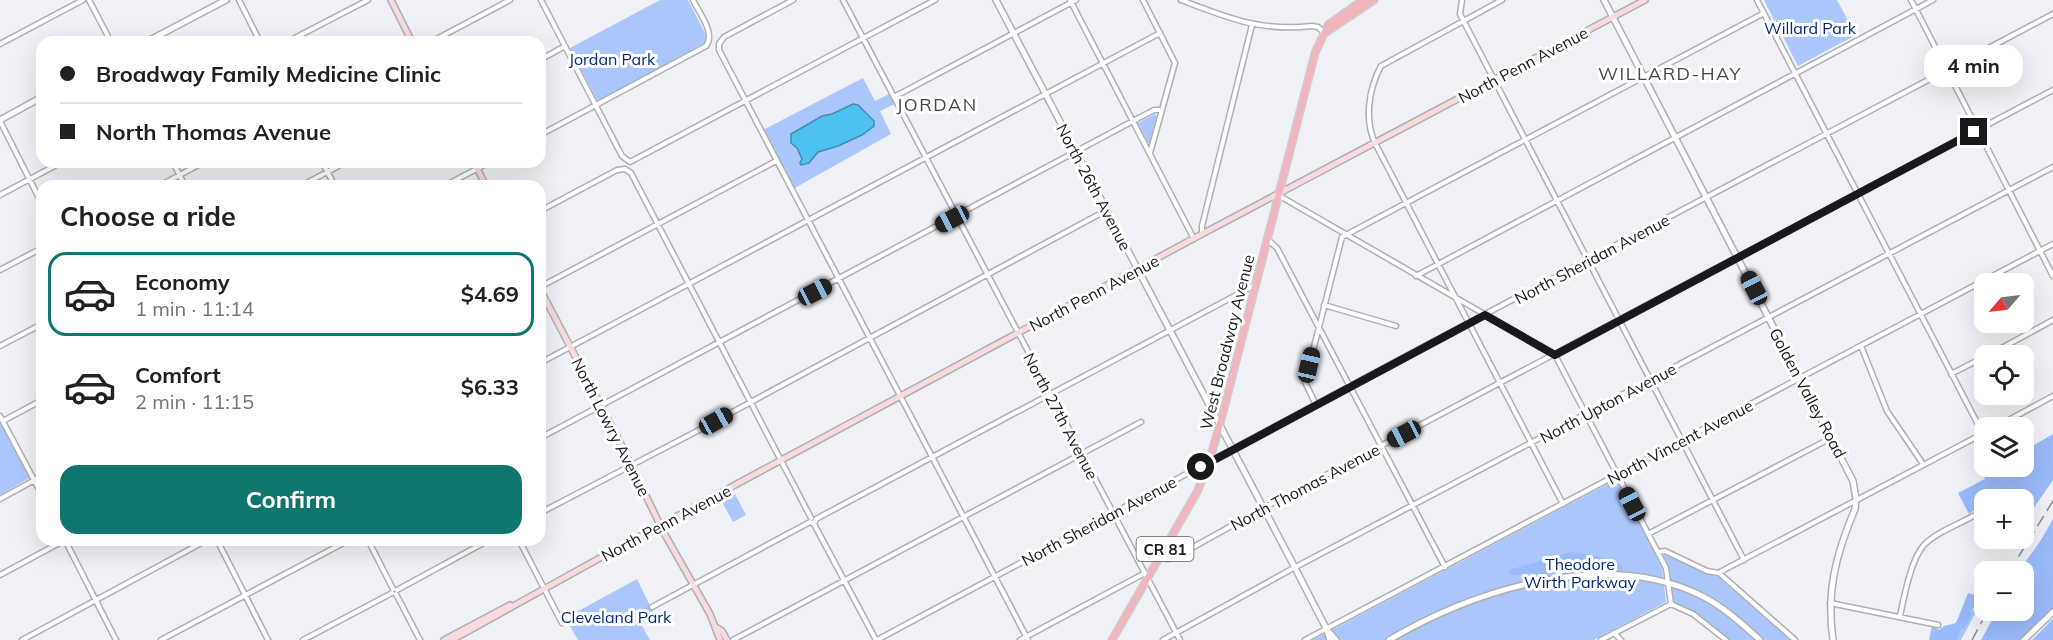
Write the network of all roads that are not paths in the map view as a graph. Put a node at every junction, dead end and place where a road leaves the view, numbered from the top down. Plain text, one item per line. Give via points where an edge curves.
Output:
1 (83, 0) edge
2 (89, 0) edge
3 (226, 0) edge
4 (239, 0) edge
5 (368, 0) edge
6 (391, 0) edge
7 (510, 0) edge
8 (541, 0) edge
9 (693, 0) edge
10 (793, 0) edge
11 (843, 0) edge
12 (935, 0) edge
13 (996, 0) edge
14 (1143, 0) edge
15 (1181, 0) edge
16 (1363, 0) edge
17 (1374, 0) edge
18 (1462, 0) edge
19 (1502, 0) edge
20 (1604, 0) edge
21 (1645, 0) edge
22 (1757, 0) edge
23 (1911, 0) edge
24 (1933, 0) edge
25 (1072, 1) edge
26 (1189, 2) edge
27 (1916, 9) junction
28 (1764, 13) junction
29 (2053, 14) edge
30 (1613, 17) junction
31 (1463, 20) junction
32 (1252, 25) junction
33 (1014, 33) junction
34 (1160, 33) junction
35 (1325, 33) junction
36 (108, 36) edge
37 (157, 36) edge
38 (257, 36) edge
39 (299, 36) edge
40 (409, 36) edge
41 (442, 36) edge
42 (864, 39) junction
43 (0, 44) edge
44 (565, 46) junction
45 (546, 57) edge
46 (1103, 63) junction
47 (1947, 70) junction
48 (1796, 74) junction
49 (1645, 77) junction
50 (1494, 80) junction
51 (2053, 90) edge
52 (1045, 93) junction
53 (894, 97) junction
54 (36, 100) edge
55 (745, 102) junction
56 (596, 106) junction
57 (1162, 110) junction
58 (0, 120) edge
59 (1133, 121) junction
60 (1978, 130) junction
61 (546, 132) edge
62 (1827, 134) junction
63 (1676, 137) junction
64 (1526, 140) junction
65 (1375, 143) junction
66 (1076, 152) junction
67 (1150, 153) junction
68 (926, 157) junction
69 (776, 161) junction
70 (2053, 167) edge
71 (51, 168) edge
72 (176, 168) edge
73 (193, 168) edge
74 (325, 168) edge
75 (335, 168) edge
76 (477, 169) joint
77 (327, 172) junction
78 (180, 175) junction
79 (30, 179) junction
80 (170, 180) edge
81 (182, 180) edge
82 (312, 180) edge
83 (332, 180) edge
84 (456, 180) edge
85 (483, 180) edge
86 (2009, 191) junction
87 (36, 192) edge
88 (1858, 194) junction
89 (0, 195) edge
90 (1278, 195) junction
91 (1707, 198) junction
92 (1557, 201) junction
93 (1406, 204) junction
94 (546, 208) edge
95 (1107, 210) junction
96 (956, 216) junction
97 (807, 220) junction
98 (657, 224) junction
99 (1202, 234) junction
100 (1346, 235) junction
101 (1194, 239) junction
102 (1267, 239) junction
103 (2053, 244) edge
104 (36, 251) edge
105 (2040, 251) junction
106 (1889, 254) junction
107 (1738, 257) junction
108 (1588, 261) junction
109 (1438, 264) junction
110 (0, 270) edge
111 (1138, 270) junction
112 (987, 275) junction
113 (1416, 276) junction
114 (2053, 276) edge
115 (838, 279) junction
116 (688, 283) junction
117 (546, 285) edge
118 (1255, 285) junction
119 (1455, 298) junction
120 (546, 300) edge
121 (1324, 305) junction
122 (1921, 314) junction
123 (1485, 315) junction
124 (1769, 318) junction
125 (2053, 320) edge
126 (1619, 321) junction
127 (1469, 324) junction
128 (1318, 326) junction
129 (1396, 326) dead end
130 (36, 327) edge
131 (1169, 330) junction
132 (1018, 334) junction
133 (869, 339) junction
134 (719, 343) junction
135 (2006, 345) edge
136 (0, 346) edge
137 (1861, 346) junction
138 (570, 347) junction
139 (1555, 355) junction
140 (546, 360) edge
141 (1974, 362) edge
142 (1951, 374) junction
143 (1800, 378) junction
144 (1650, 380) junction
145 (1500, 384) junction
146 (1350, 387) junction
147 (1050, 394) junction
148 (2053, 396) edge
149 (900, 398) junction
150 (750, 402) junction
151 (36, 403) edge
152 (601, 405) junction
153 (1316, 405) junction
154 (1586, 415) junction
155 (0, 416) edge
156 (1975, 417) edge
157 (2014, 417) edge
158 (3, 421) junction
159 (1141, 422) dead end
160 (1219, 426) junction
161 (546, 435) edge
162 (1832, 437) junction
163 (1974, 438) edge
164 (1682, 441) junction
165 (1532, 444) junction
166 (1382, 446) junction
167 (1232, 450) junction
168 (1082, 454) junction
169 (931, 457) junction
170 (781, 462) junction
171 (1209, 463) junction
172 (1923, 464) junction
173 (631, 465) junction
174 (1618, 476) junction
175 (34, 480) junction
176 (36, 484) edge
177 (0, 499) edge
178 (1713, 500) junction
179 (1856, 500) junction
180 (1563, 504) junction
181 (1413, 506) junction
182 (1264, 508) junction
183 (546, 510) edge
184 (1113, 514) junction
185 (1973, 516) dead end
186 (963, 518) junction
187 (813, 521) junction
188 (661, 525) junction
189 (1648, 534) junction
190 (54, 546) edge
191 (68, 546) edge
192 (196, 546) edge
193 (220, 546) edge
194 (338, 546) edge
195 (371, 546) edge
196 (478, 546) edge
197 (522, 546) edge
198 (1658, 552) junction
199 (1160, 558) junction
200 (1744, 560) junction
201 (1445, 567) junction
202 (1295, 568) junction
203 (1718, 573) junction
204 (0, 575) edge
205 (1146, 576) junction
206 (994, 577) junction
207 (844, 581) junction
208 (1667, 583) junction
209 (694, 585) junction
210 (544, 588) junction
211 (395, 592) junction
212 (245, 595) junction
213 (96, 600) junction
214 (1830, 603) junction
215 (1671, 604) junction
216 (651, 607) dead end
217 (2053, 612) edge
218 (1900, 616) junction
219 (562, 623) dead end
220 (1938, 625) dead end
221 (717, 628) junction
222 (1327, 630) junction
223 (1176, 633) junction
224 (1614, 633) junction
225 (1027, 638) edge
226 (22, 640) edge
227 (116, 640) edge
228 (161, 640) edge
229 (268, 640) edge
230 (303, 640) edge
231 (420, 640) edge
232 (444, 640) edge
233 (452, 640) edge
234 (720, 640) edge
235 (727, 640) edge
236 (733, 640) edge
237 (876, 640) edge
238 (1020, 640) edge
239 (1112, 640) edge
240 (1162, 640) edge
241 (1180, 640) edge
242 (1305, 640) edge
243 (1330, 640) edge
244 (1336, 640) edge
245 (1389, 640) edge
246 (1601, 640) edge
247 (1622, 640) edge
248 (1726, 640) edge
249 (1760, 640) edge
250 (1795, 640) edge
251 (1833, 640) edge
252 (2024, 640) edge

1 - 43 street
2 - 36 street
3 - 37 street
4 - 38 street
5 - 39 street
6 - 40 main road
7 - 41 street
8 - 44 street
9 - 56 street via 710,41
10 - 55 street via 724,37 718,44
11 - 42 street, North 27th Avenue
12 - 42 street
13 - 33 street, North 26th Avenue
14 - 34 street
15 - 26 street
16 - 35 main road, West Broadway Avenue / CR 81 via 1328,25
17 - 35 main road
18 - 31 street
19 - 31 street
20 - 30 street, Golden Valley Road
21 - 30 main road, North Penn Avenue
22 - 28 street
23 - 27 street
24 - 27 street
25 - 33 street
25 - 46 street
26 - 32 street
27 - 47 street
27 - 48 street
28 - 48 street
28 - 49 street
29 - 47 street, North Sheridan Avenue
30 - 49 street, Golden Valley Road
30 - 50 main road, North Penn Avenue
31 - 50 street
31 - 65 street via 1380,68 1369,114
32 - 35 street via 1312,26
32 - 99 street
33 - 52 street, North 26th Avenue
33 - 53 street
34 - 46 street
34 - 57 street via 1175,63
35 - 90 main road, West Broadway Avenue / CR 81 via 1315,53
42 - 53 street, North 27th Avenue
42 - 55 street
44 - 45 street
44 - 56 street
46 - 52 street
46 - 59 street
47 - 60 street
47 - 62 street, North Sheridan Avenue
48 - 62 street
48 - 63 street
49 - 63 street, Golden Valley Road
49 - 64 street
50 - 64 street
50 - 65 main road, North Penn Avenue
51 - 60 street, North Thomas Avenue
52 - 66 street, North 26th Avenue
52 - 68 street
53 - 68 street, North 27th Avenue
54 - 58 street
55 - 56 street via 628,161
55 - 69 street
56 - 61 street
57 - 59 street
57 - 67 street
58 - 79 street
59 - 66 street
59 - 67 street
60 - 86 street
60 - 88 street, North Thomas Avenue
62 - 88 street
62 - 91 street, North Sheridan Avenue
63 - 91 street, Golden Valley Road
63 - 92 street
64 - 92 street
64 - 93 street
65 - 90 main road, North Penn Avenue
65 - 93 street
66 - 95 street, North 26th Avenue
66 - 96 street
67 - 101 street
68 - 96 street, North 27th Avenue
68 - 97 street
69 - 97 street
69 - 98 street
70 - 86 street, North Upton Avenue
71 - 79 street
72 - 78 street
73 - 78 street
74 - 77 street
75 - 77 street
76 - 84 street
76 - 85 main road
77 - 82 street
77 - 83 street
78 - 80 street
78 - 81 street
79 - 87 street
79 - 89 street
86 - 105 street
86 - 106 street, North Upton Avenue
88 - 106 street
88 - 107 street, North Thomas Avenue
90 - 99 main road, North Penn Avenue
90 - 100 street
90 - 102 main road, West Broadway Avenue / CR 81
91 - 107 street, Golden Valley Road
91 - 108 street, North Sheridan Avenue
92 - 108 street
92 - 109 street
93 - 100 street
93 - 109 street
94 - 98 street via 625,169 632,175
95 - 111 street, North 26th Avenue
95 - 112 street
96 - 112 street, North 27th Avenue
96 - 115 street
97 - 115 street
97 - 116 street
98 - 116 street
98 - 117 street
99 - 101 main road, North Penn Avenue
100 - 113 street
100 - 121 street
101 - 111 main road, North Penn Avenue
102 - 118 main road, West Broadway Avenue / CR 81
102 - 128 street via 1277,248
103 - 105 street, North Vincent Avenue
104 - 110 street
105 - 114 street
105 - 122 street, North Vincent Avenue
106 - 122 street
106 - 124 street, North Upton Avenue
107 - 124 street, Golden Valley Road
107 - 126 street, North Thomas Avenue
108 - 123 street, North Sheridan Avenue
108 - 126 street
109 - 113 street
109 - 119 street
111 - 131 street, North 26th Avenue
111 - 132 main road, North Penn Avenue
112 - 132 street, North 27th Avenue
112 - 133 street
113 - 119 street
115 - 133 street
115 - 134 street
116 - 134 street
116 - 138 street
118 - 131 street
118 - 160 main road, West Broadway Avenue / CR 81
119 - 123 street
119 - 127 street
120 - 138 main road, North Lowry Avenue
121 - 128 street
121 - 129 street
122 - 137 street, North Vincent Avenue
122 - 142 street
123 - 127 street, North Sheridan Avenue
123 - 139 street
124 - 143 street, Golden Valley Road
124 - 144 street, North Upton Avenue
125 - 135 street
126 - 139 street, North Thomas Avenue
126 - 144 street
127 - 145 street
127 - 146 street, North Sheridan Avenue
128 - 146 street
128 - 153 street via 1305,382
130 - 136 street
131 - 147 street
131 - 160 street, North 26th Avenue
132 - 147 street, North 27th Avenue
132 - 149 main road, North Penn Avenue
133 - 149 street
133 - 150 street
134 - 150 street
134 - 152 street
137 - 143 street, North Vincent Avenue
137 - 172 street via 1887,411
138 - 140 street
138 - 152 main road, North Lowry Avenue
139 - 145 street, North Thomas Avenue
139 - 154 street
141 - 142 street
142 - 156 street
143 - 162 street, Golden Valley Road
143 - 164 street, North Vincent Avenue
144 - 154 street, North Upton Avenue
144 - 164 street
145 - 165 street
145 - 166 street, North Thomas Avenue
146 - 153 street, North Sheridan Avenue
146 - 166 street
147 - 168 street, North 27th Avenue
147 - 169 street
148 - 157 street
149 - 169 street
149 - 170 main road, North Penn Avenue
150 - 170 street
150 - 173 street
151 - 158 street
152 - 161 street
152 - 173 main road, North Lowry Avenue
153 - 167 street, North Sheridan Avenue
154 - 165 street, North Upton Avenue
154 - 174 street
155 - 158 street
158 - 175 street
159 - 168 street
160 - 167 street, North 26th Avenue
160 - 171 main road, West Broadway Avenue / CR 81
162 - 178 street
162 - 179 street, Golden Valley Road via 1853,481
163 - 172 street
164 - 174 street, North Vincent Avenue
164 - 178 street
165 - 180 street
165 - 181 street, North Upton Avenue
166 - 181 street
166 - 182 street, North Thomas Avenue
167 - 171 street, North Sheridan Avenue
167 - 182 street, North 26th Avenue
168 - 184 street, North 27th Avenue
168 - 186 street
169 - 186 street
169 - 187 street
170 - 187 street
170 - 188 main road, North Penn Avenue
171 - 184 street, North Sheridan Avenue
171 - 199 main road, West Broadway Avenue / CR 81
172 - 179 street
173 - 183 street
173 - 188 main road, North Lowry Avenue
174 - 180 street, North Vincent Avenue
174 - 189 street
175 - 176 street
175 - 177 street
178 - 189 street
178 - 200 street
179 - 200 street
179 - 214 street via 1835,563
180 - 201 street, North Vincent Avenue
181 - 201 street
181 - 202 street, North Upton Avenue
182 - 199 street, North Thomas Avenue via 1173,557
182 - 202 street, North 26th Avenue
184 - 205 street, North 27th Avenue
184 - 206 street, North Sheridan Avenue
185 - 218 street via 1924,545
186 - 206 street
186 - 207 street
187 - 207 street
187 - 209 street
188 - 209 main road, North Lowry Avenue
188 - 210 main road, North Penn Avenue
189 - 198 street
190 - 204 street
191 - 213 street
192 - 213 street
193 - 212 street
194 - 212 street
195 - 211 street
196 - 211 street
197 - 210 street
198 - 203 street via 1665,551
198 - 208 street via 1666,568
199 - 205 main road, West Broadway Avenue / CR 81
200 - 203 street
201 - 222 street, North Vincent Avenue
202 - 222 street, North 26th Avenue
202 - 223 street, North Upton Avenue
203 - 250 street
205 - 223 street, North 27th Avenue
205 - 225 street
205 - 239 main road, West Broadway Avenue / CR 81
206 - 225 street
206 - 237 street, North Sheridan Avenue
207 - 236 street
207 - 237 street
208 - 215 street
208 - 245 street via 1634,577 1576,577 1515,586 1443,611
208 - 249 street via 1718,605
209 - 216 street
209 - 221 main road, North Lowry Avenue
210 - 219 street
210 - 232 main road, North Penn Avenue
210 - 233 main road, North Penn Avenue
211 - 230 street
211 - 231 street
212 - 228 street
212 - 229 street
213 - 226 street
213 - 227 street
214 - 218 street
214 - 251 street
215 - 224 street
215 - 248 street via 1693,614
217 - 252 street
218 - 220 street
221 - 234 main road, North Lowry Avenue
221 - 235 main road, North Lowry Avenue
222 - 242 street, North Vincent Avenue
222 - 243 street, North 26th Avenue
222 - 244 street, North 26th Avenue
223 - 240 street, North Upton Avenue
223 - 241 street, North 27th Avenue
224 - 246 street
224 - 247 street
225 - 238 street

